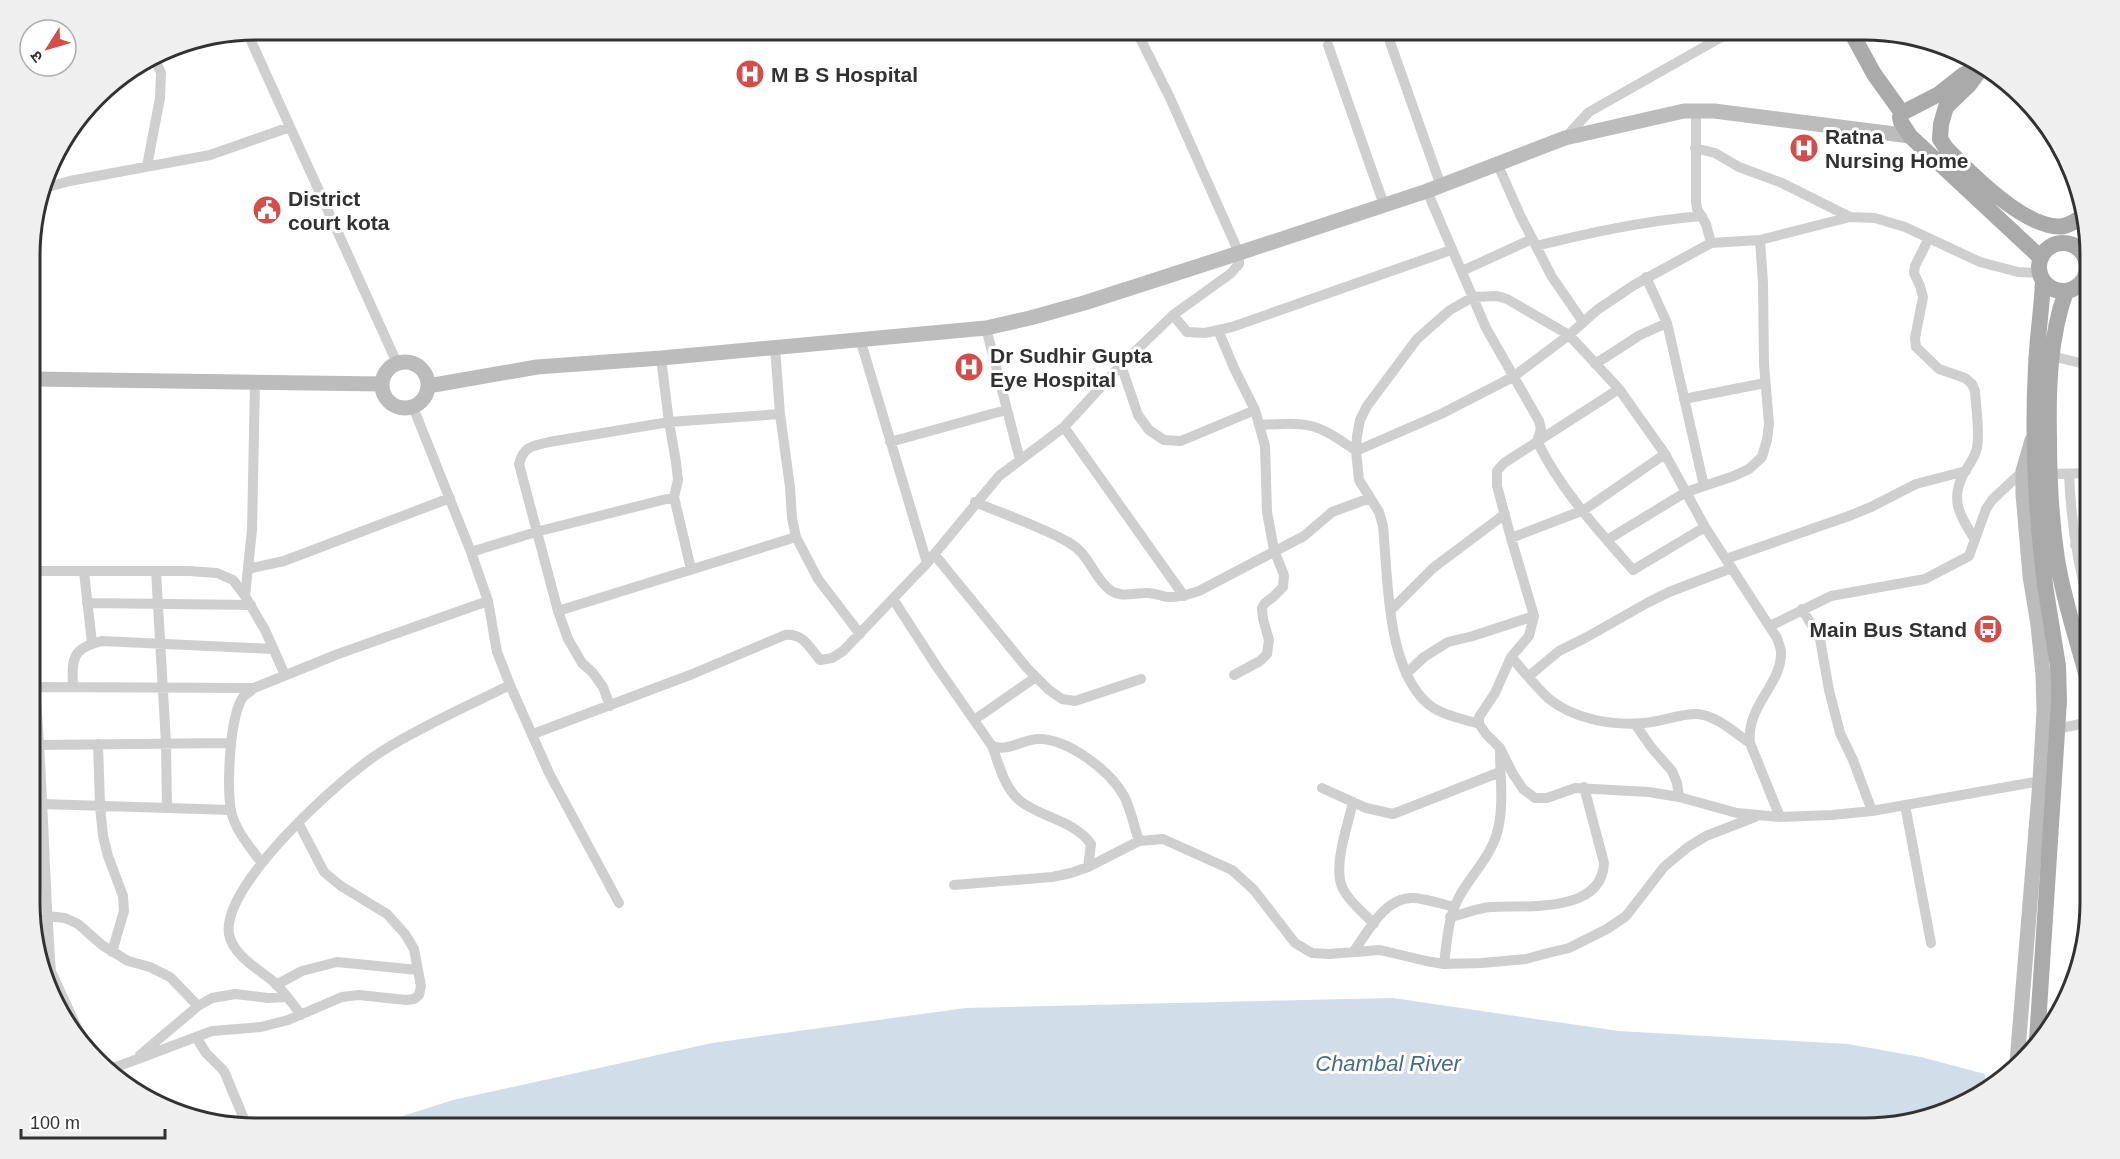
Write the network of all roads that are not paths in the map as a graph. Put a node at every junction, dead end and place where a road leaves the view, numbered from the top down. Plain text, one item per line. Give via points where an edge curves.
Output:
1 (251, 40) edge
2 (1141, 40) edge
3 (1716, 40) edge
4 (1855, 40) edge
5 (1867, 40) edge
6 (1390, 42) dead end
7 (1328, 45) dead end
8 (157, 65) edge
9 (1974, 70) edge
10 (1978, 73) edge
11 (1696, 111) junction
12 (1903, 113) junction
13 (290, 127) junction
14 (1872, 130) junction
15 (1910, 136) junction
16 (1565, 138) junction
17 (1695, 148) junction
18 (1498, 165) junction
19 (147, 166) junction
20 (52, 186) edge
21 (1434, 188) junction
22 (1384, 205) junction
23 (1702, 216) junction
24 (1850, 218) junction
25 (2076, 220) edge
26 (1929, 238) junction
27 (1760, 240) junction
28 (1534, 243) junction
29 (1711, 243) junction
30 (2079, 245) edge
31 (1451, 250) junction
32 (1239, 253) junction
33 (2041, 270) junction
34 (1462, 271) junction
35 (1646, 277) junction
36 (2077, 290) edge
37 (1473, 297) junction
38 (1173, 315) junction
39 (1583, 322) junction
40 (1667, 323) junction
41 (986, 328) junction
42 (1218, 330) junction
43 (1569, 335) junction
44 (860, 339) junction
45 (775, 347) junction
46 (2051, 356) junction
47 (661, 358) junction
48 (2080, 362) edge
49 (397, 363) junction
50 (1595, 364) junction
51 (1121, 365) junction
52 (1513, 377) junction
53 (40, 379) edge
54 (255, 383) junction
55 (1766, 383) junction
56 (382, 384) junction
57 (428, 386) junction
58 (1618, 389) junction
59 (1684, 399) junction
60 (413, 407) junction
61 (1006, 410) junction
62 (1255, 410) junction
63 (780, 414) junction
64 (669, 422) junction
65 (1260, 425) junction
66 (1064, 427) junction
67 (2034, 434) junction
68 (1537, 441) junction
69 (891, 442) junction
70 (1356, 451) junction
71 (1665, 454) junction
72 (1020, 460) junction
73 (1966, 471) junction
74 (2023, 471) junction
75 (2080, 473) edge
76 (2049, 474) junction
77 (2069, 474) junction
78 (1704, 486) junction
79 (1686, 492) junction
80 (674, 497) junction
81 (450, 498) junction
82 (1370, 498) junction
83 (975, 502) junction
84 (1584, 510) junction
85 (1505, 514) junction
86 (1705, 527) junction
87 (536, 532) junction
88 (796, 537) junction
89 (1511, 538) junction
90 (1974, 538) junction
91 (1607, 540) junction
92 (2075, 545) junction
93 (2080, 545) edge
94 (1274, 550) junction
95 (471, 552) junction
96 (931, 558) junction
97 (1729, 563) junction
98 (2080, 566) edge
99 (248, 569) junction
100 (691, 569) junction
101 (40, 571) edge
102 (156, 571) junction
103 (84, 572) junction
104 (1184, 596) junction
105 (893, 599) junction
106 (248, 601) junction
107 (488, 601) junction
108 (87, 603) junction
109 (157, 604) junction
110 (1802, 609) junction
111 (1391, 610) junction
112 (558, 611) junction
113 (1534, 616) junction
114 (1770, 626) junction
115 (860, 634) junction
116 (92, 644) junction
117 (160, 644) junction
118 (273, 649) junction
119 (2080, 653) edge
120 (1511, 657) junction
121 (1406, 674) junction
122 (285, 675) junction
123 (1234, 675) dead end
124 (1529, 676) junction
125 (1036, 678) junction
126 (1141, 679) dead end
127 (510, 685) junction
128 (40, 687) edge
129 (73, 687) junction
130 (161, 688) junction
131 (254, 688) junction
132 (610, 706) junction
133 (974, 720) junction
134 (1479, 724) junction
135 (1635, 724) junction
136 (2080, 724) edge
137 (2043, 732) junction
138 (533, 734) junction
139 (166, 743) junction
140 (230, 743) junction
141 (1750, 743) junction
142 (98, 744) junction
143 (40, 745) edge
144 (992, 746) junction
145 (1500, 748) junction
146 (40, 765) edge
147 (1500, 772) junction
148 (2040, 782) junction
149 (1322, 788) dead end
150 (1584, 788) junction
151 (1679, 797) junction
152 (1353, 802) junction
153 (42, 804) junction
154 (1905, 805) junction
155 (100, 806) junction
156 (167, 808) junction
157 (231, 810) junction
158 (1872, 811) junction
159 (1758, 816) junction
160 (1780, 817) junction
161 (299, 824) junction
162 (1139, 841) junction
163 (261, 862) junction
164 (1088, 867) junction
165 (954, 885) dead end
166 (619, 903) dead end
167 (1452, 912) junction
168 (47, 916) junction
169 (1374, 924) junction
170 (1931, 943) dead end
171 (1354, 951) junction
172 (112, 952) junction
173 (1444, 964) junction
174 (51, 968) edge
175 (418, 970) junction
176 (57, 984) edge
177 (276, 985) junction
178 (287, 997) junction
179 (198, 1006) junction
180 (69, 1012) edge
181 (301, 1015) junction
182 (2038, 1030) edge
183 (196, 1036) junction
184 (2018, 1053) edge
185 (134, 1060) junction
186 (116, 1067) edge
187 (244, 1118) edge

1 - 13 street
2 - 32 street
3 - 16 street via 1589,112
4 - 12 main road via 1874,74
5 - 12 main road
6 - 21 street
7 - 22 street
8 - 19 street via 160,98
9 - 12 main road
10 - 25 main road via 1946,107 1940,139 1946,148 2027,217 2046,225 2063,226
11 - 14 street
11 - 16 street
11 - 17 street
12 - 14 street
12 - 15 main road
13 - 19 street via 210,154
13 - 49 street
14 - 15 street
15 - 33 main road
16 - 18 street
17 - 23 street via 1696,201
17 - 24 street via 1782,183
18 - 21 street
18 - 28 street
19 - 20 street
21 - 22 street
21 - 31 street
22 - 32 street
23 - 28 street via 1650,221
23 - 29 street
24 - 26 street via 1875,218
24 - 27 street
26 - 33 street via 1980,262 2018,272
26 - 73 street via 1914,273 1923,297 1916,347 1939,369 1965,378 1975,391 1977,448
27 - 29 street
27 - 55 street
28 - 34 street
28 - 39 street
29 - 35 street
30 - 33 main road via 2057,243 2047,249
31 - 34 street
31 - 42 street
32 - 38 street via 1239,264 1230,274
32 - 41 street via 1084,303
33 - 36 main road via 2053,288
33 - 67 main road
34 - 37 street
35 - 39 street
35 - 40 street
36 - 46 main road via 2055,326
37 - 43 street via 1506,299
37 - 52 street
37 - 70 street via 1450,310 1410,348 1367,406 1360,420
38 - 42 street via 1187,332
38 - 51 street
39 - 43 street
40 - 50 street
40 - 59 street
41 - 44 street
41 - 61 street
42 - 62 street
43 - 50 street
43 - 52 street
44 - 45 street
44 - 69 street
45 - 47 street
45 - 63 street
46 - 48 street
46 - 76 main road
47 - 57 street via 537,367
47 - 64 street
49 - 56 street via 384,375
49 - 57 street via 415,364 422,369
50 - 58 street
51 - 62 street via 1138,415 1149,430 1164,440 1181,441
51 - 66 street
52 - 68 street via 1539,421
52 - 70 street
53 - 54 street
54 - 56 street
54 - 99 street
55 - 59 street
55 - 78 street via 1769,424 1762,457 1749,469
56 - 60 street via 388,401 404,408
57 - 60 street via 421,402
58 - 68 street
58 - 71 street
59 - 78 street
60 - 81 street
61 - 69 street
61 - 72 street
62 - 65 street
63 - 64 street
63 - 88 street
64 - 80 street via 678,480
64 - 87 street via 530,446 519,464
65 - 70 street via 1313,425
65 - 94 street
66 - 72 street
66 - 104 street
67 - 74 street
67 - 182 main road, bridge via 2037,502 2059,701
68 - 84 street via 1546,460
68 - 85 street via 1497,471
69 - 96 street
70 - 82 street via 1359,480
71 - 79 street
71 - 84 street
72 - 83 street
73 - 90 street via 1956,494 1964,524
73 - 97 street via 1916,484 1871,507
74 - 90 street via 1992,500
74 - 137 street via 2030,576 2043,675
75 - 77 street
76 - 77 street
76 - 119 main road via 2057,560
77 - 92 street
78 - 79 street
79 - 86 street
79 - 91 street
80 - 87 street
80 - 100 street
81 - 95 street
81 - 99 street via 284,561
82 - 94 street via 1332,512 1304,536
82 - 111 street via 1383,525
83 - 96 street
83 - 104 street via 1069,542 1082,551 1110,590 1132,595 1145,592
84 - 89 street
84 - 91 street
85 - 89 street
85 - 111 street via 1432,568
86 - 91 street via 1633,570
86 - 97 street
87 - 95 street
87 - 112 street
88 - 100 street
88 - 115 street via 818,579
89 - 113 street
90 - 110 street via 1969,556 1925,579 1831,596
92 - 93 street
92 - 98 street
94 - 104 street
94 - 123 street via 1284,575 1283,586 1262,608 1269,640 1267,654
95 - 107 street
96 - 105 street
96 - 125 street
97 - 114 street
97 - 124 street via 1559,651
99 - 106 street
100 - 112 street
101 - 103 street
102 - 103 street
102 - 106 street via 218,573 233,580
102 - 109 street
103 - 108 street
105 - 115 street
105 - 133 street
106 - 109 street
106 - 118 street
107 - 122 street
107 - 127 street via 497,652
108 - 109 street
108 - 116 street
109 - 117 street
110 - 114 street
110 - 158 street via 1820,639 1840,733
111 - 121 street
112 - 132 street via 573,648 603,687
113 - 120 street via 1529,636
113 - 121 street via 1448,642
114 - 141 street via 1781,652 1773,681 1751,719
115 - 132 street via 843,651 820,660 802,638 793,633 785,635
116 - 117 street
116 - 129 street via 74,656
117 - 118 street
117 - 130 street
118 - 122 street
120 - 124 street
120 - 134 street via 1479,717
121 - 134 street via 1429,704
122 - 131 street
124 - 135 street via 1563,708 1585,717
125 - 126 street via 1062,699 1075,701
125 - 133 street
127 - 138 street
127 - 161 street via 385,750 352,772
128 - 129 street
129 - 130 street
130 - 131 street
130 - 139 street
131 - 140 street via 237,712
132 - 138 street
133 - 144 street
134 - 145 street
135 - 141 street via 1700,714
135 - 151 street via 1672,771
136 - 137 street
137 - 148 street
138 - 166 street
139 - 140 street
139 - 142 street
139 - 156 street
140 - 157 street
141 - 160 street
142 - 143 street
142 - 155 street
144 - 162 street via 1001,749 1036,739 1057,742 1087,757 1124,796
144 - 164 street via 1018,799 1086,837 1091,844
145 - 147 street
145 - 150 street via 1523,789 1534,798
146 - 153 street
147 - 152 street via 1393,814
147 - 167 street via 1498,831
148 - 154 street
148 - 184 street
149 - 152 street
150 - 151 street
150 - 167 street via 1604,863 1599,884 1578,898 1547,906
151 - 159 street
152 - 169 street via 1340,877 1349,898
153 - 155 street
153 - 168 street
154 - 158 street
154 - 170 street
155 - 156 street
155 - 172 street via 108,856 123,896 124,911
156 - 157 street
157 - 163 street via 243,837
158 - 160 street
159 - 160 street
159 - 173 street via 1688,847 1664,867 1626,916 1569,948 1526,959
161 - 163 street
161 - 175 street via 324,872 387,914 405,934 414,949
162 - 164 street
162 - 171 street via 1163,839 1232,870 1254,890 1295,943 1312,953
163 - 177 street via 237,899 230,915 229,935 234,947
164 - 165 street via 1052,878
167 - 169 street via 1414,898 1403,899 1387,908
167 - 173 street
168 - 172 street via 78,924
168 - 174 street
169 - 171 street
171 - 173 street via 1380,950
172 - 179 street via 170,977
175 - 177 street via 337,962 302,971
175 - 181 street via 421,986 414,999 342,997
176 - 180 street
177 - 178 street
178 - 179 street via 225,994
178 - 181 street
179 - 185 street
181 - 183 street via 261,1027
183 - 185 street
183 - 187 street via 224,1071
185 - 186 street

